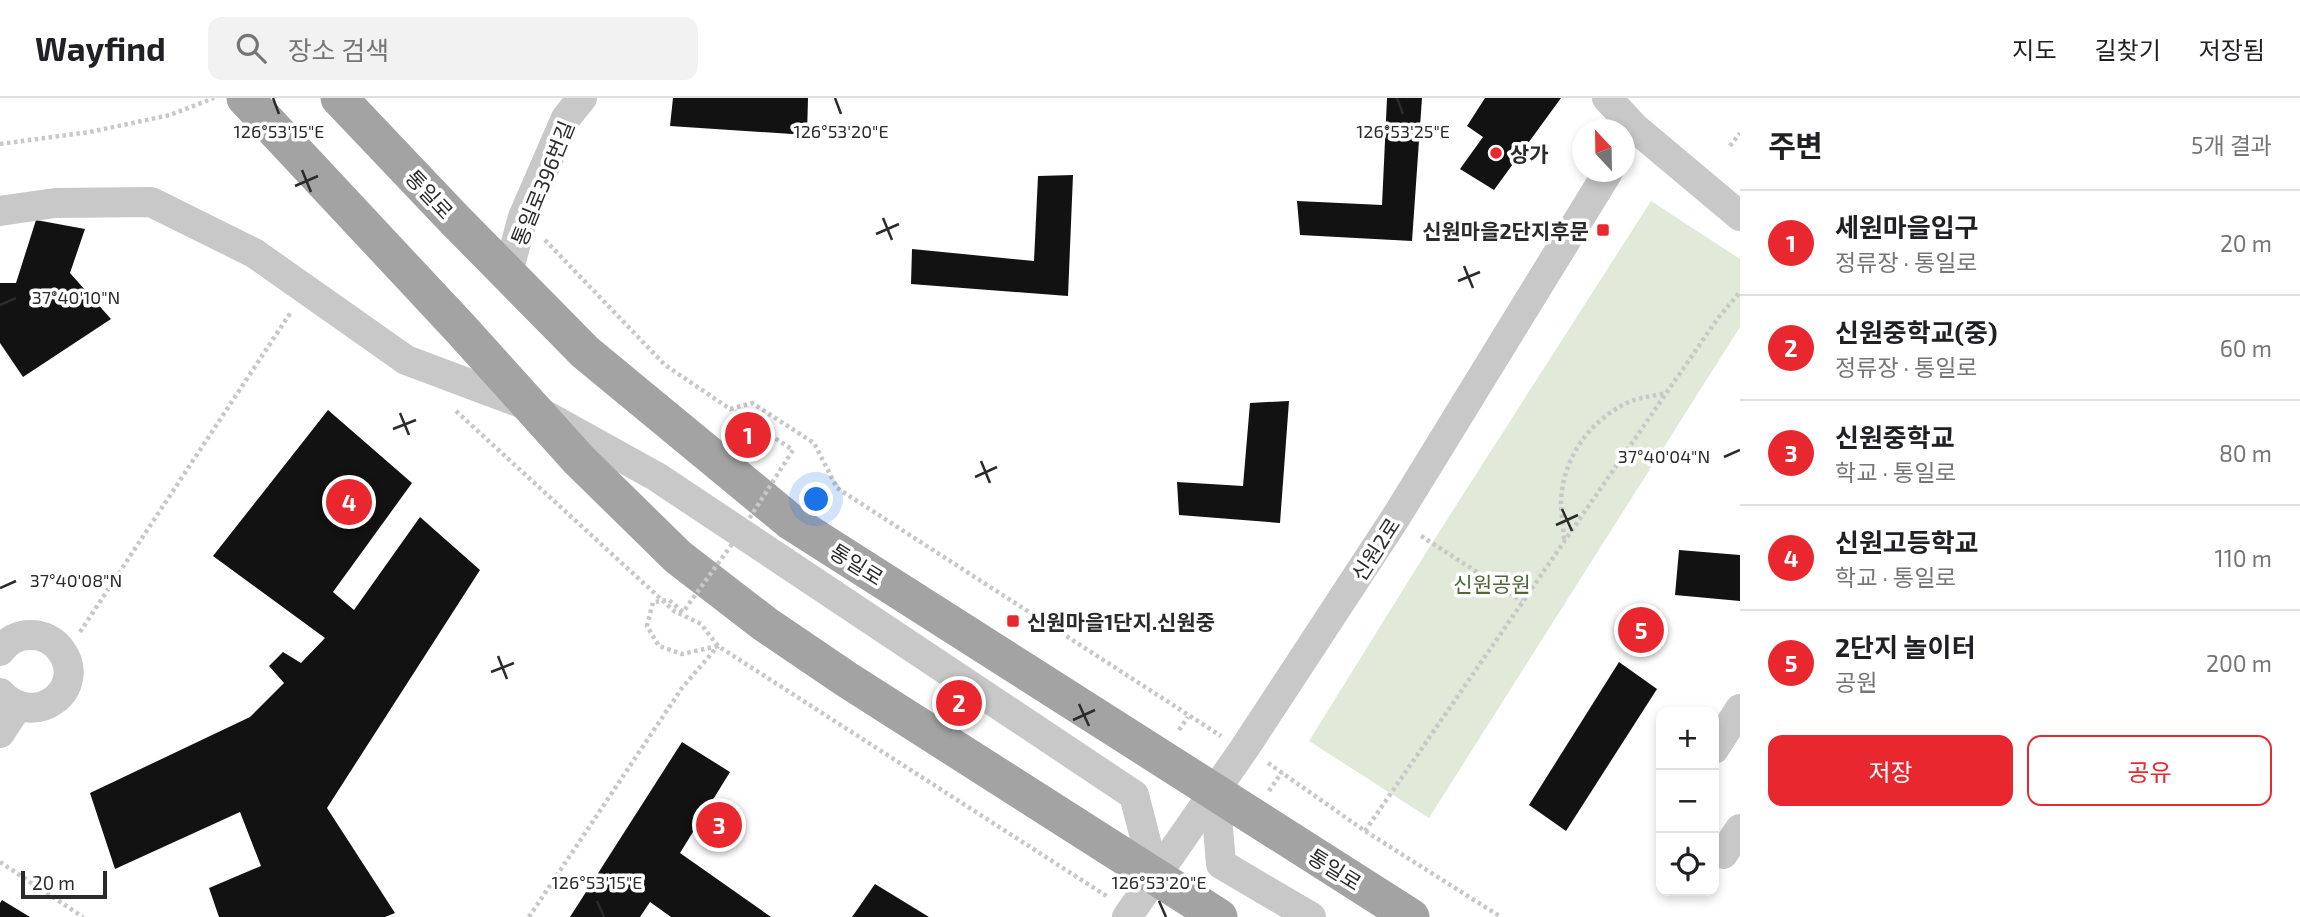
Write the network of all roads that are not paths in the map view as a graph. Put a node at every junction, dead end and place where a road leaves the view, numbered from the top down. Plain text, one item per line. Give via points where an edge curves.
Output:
1 (244, 98) edge
2 (339, 98) edge
3 (582, 98) edge
4 (1607, 98) edge
5 (1620, 119) edge
6 (1635, 140) edge
7 (1602, 182) edge
8 (0, 211) edge
9 (1740, 216) edge
10 (508, 272) junction
11 (529, 406) junction
12 (0, 651) edge
13 (9, 700) edge
14 (1740, 709) edge
15 (0, 733) edge
16 (1719, 741) edge
17 (1215, 792) junction
18 (1740, 829) edge
19 (1719, 851) edge
20 (1155, 876) junction
21 (1127, 917) edge
22 (1219, 917) edge
23 (1311, 917) edge
24 (1411, 917) edge

1 - 11 main road
2 - 10 main road, 통일로
3 - 10 street, 통일로396번길 via 565,118 523,217
4 - 5 street
6 - 9 street
7 - 17 street, 신원2로 via 1396,517
8 - 11 street via 55,203 151,202 254,253 406,360
10 - 17 main road, 통일로 via 586,352 790,522
11 - 20 main road via 678,557 765,624
11 - 20 street via 657,477 1134,795
12 - 13 street via 22,636 46,637 64,654 68,666 63,691 54,701 30,709
13 - 15 street
14 - 16 street
17 - 20 street, 신원2로
17 - 23 street via 1221,864
17 - 24 main road, 통일로
18 - 19 street via 1723,854
20 - 21 street, 신원2로
20 - 22 main road

